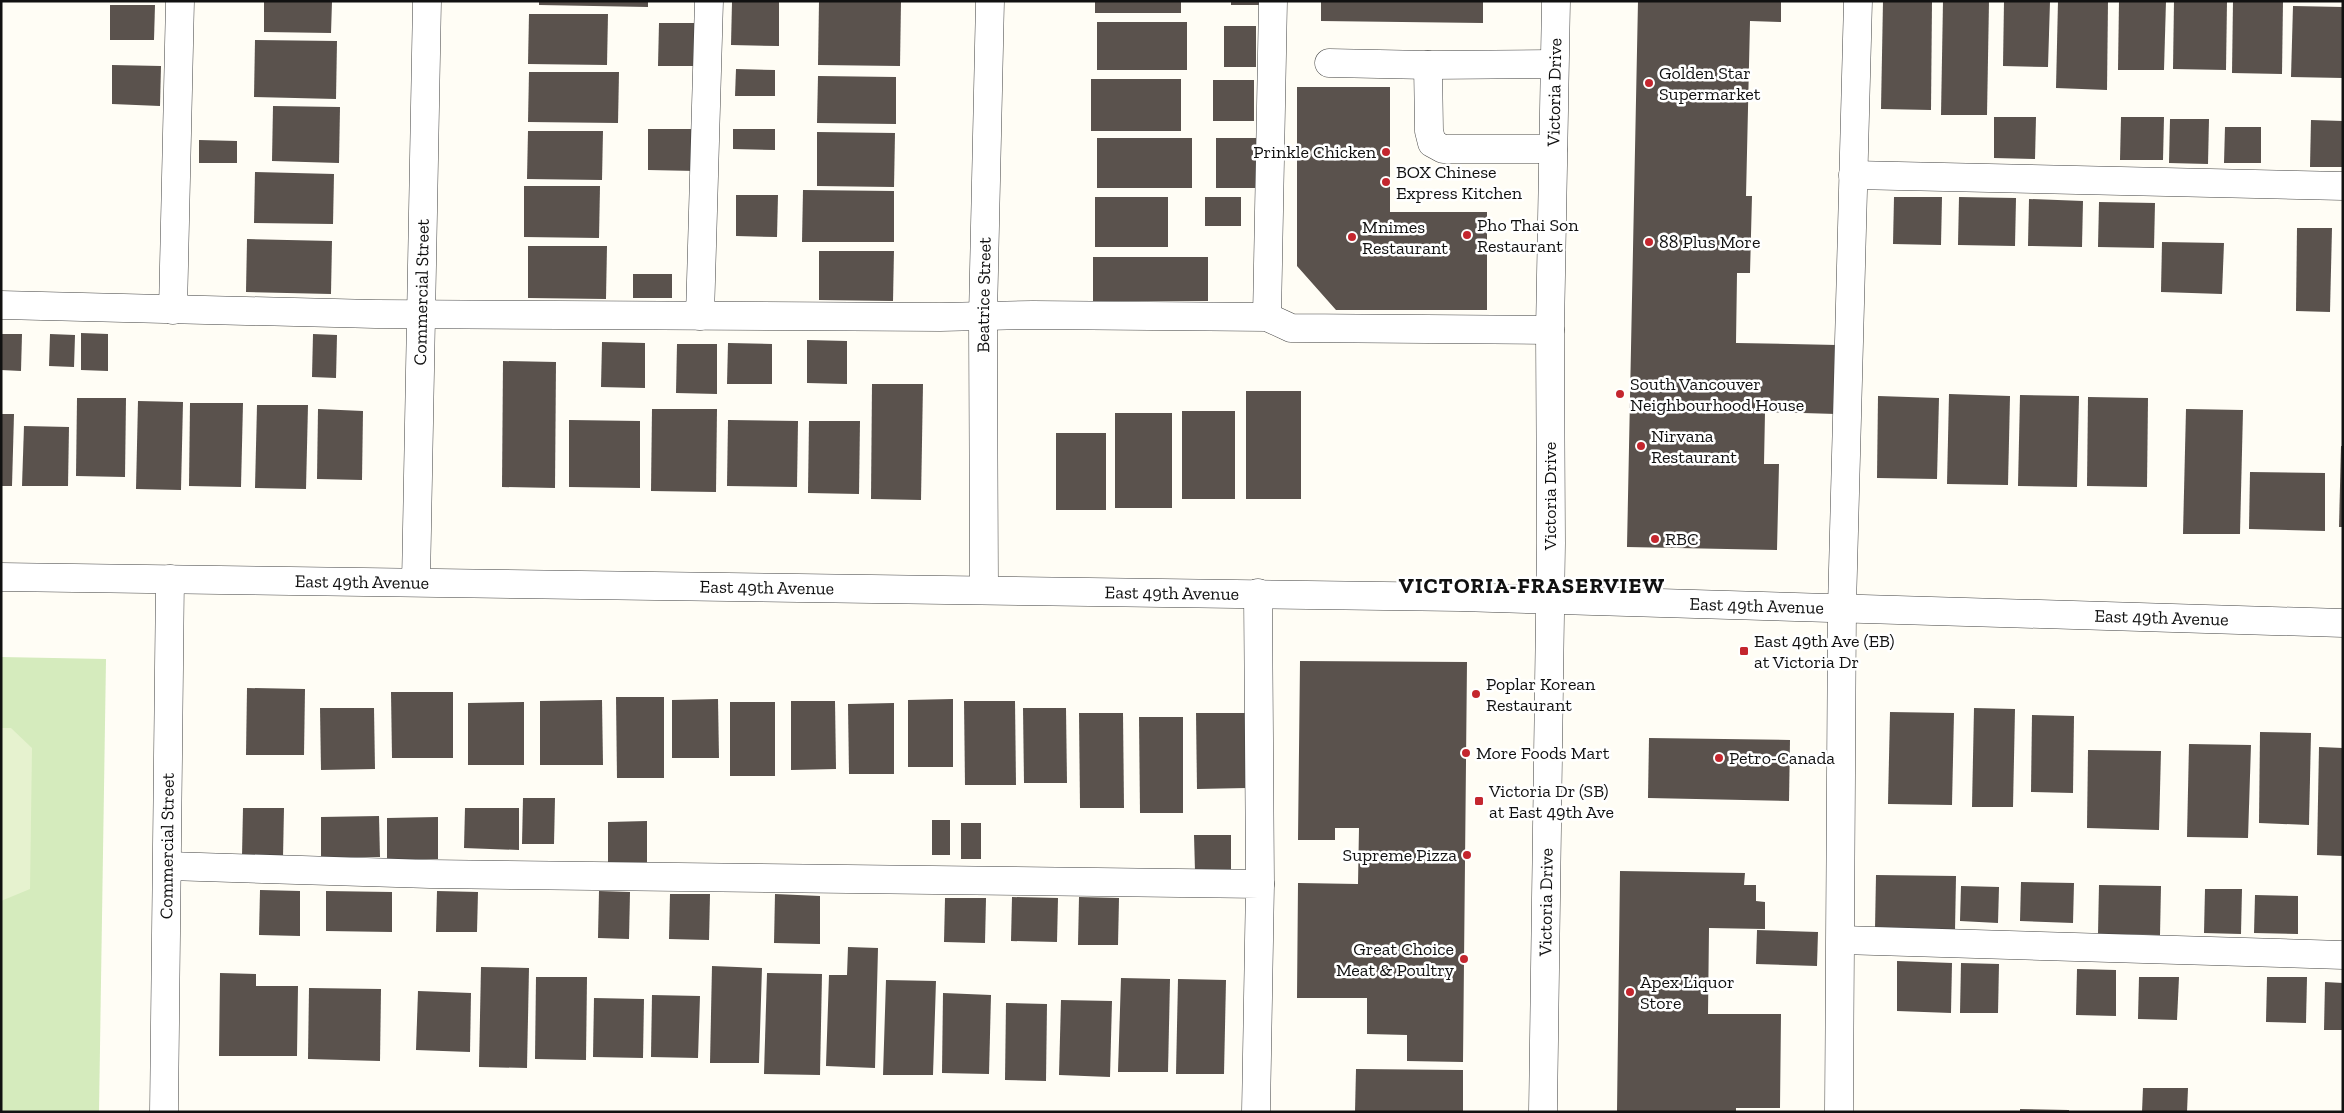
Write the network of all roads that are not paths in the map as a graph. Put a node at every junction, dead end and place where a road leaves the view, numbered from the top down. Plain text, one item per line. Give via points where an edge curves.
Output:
1 (180, 1) edge
2 (427, 1) edge
3 (709, 1) edge
4 (990, 1) edge
5 (1273, 1) edge
6 (1556, 1) edge
7 (1858, 1) edge
8 (1329, 63) dead end
9 (1554, 64) junction
10 (1428, 65) junction
11 (1553, 149) junction
12 (1853, 175) junction
13 (2343, 186) edge
14 (1, 305) edge
15 (173, 310) junction
16 (421, 314) junction
17 (700, 316) junction
18 (983, 316) junction
19 (1267, 317) junction
20 (1550, 330) junction
21 (1, 577) edge
22 (170, 579) junction
23 (416, 582) junction
24 (984, 590) junction
25 (1258, 593) junction
26 (1549, 599) junction
27 (1842, 607) junction
28 (2343, 623) edge
29 (168, 866) junction
30 (1260, 884) junction
31 (1841, 940) junction
32 (2343, 955) edge
33 (164, 1112) edge
34 (1256, 1112) edge
35 (1543, 1112) edge
36 (1839, 1112) edge

1 - 15 street
2 - 16 street, Commercial Street
3 - 17 street
4 - 18 street, Beatrice Street
5 - 19 street
6 - 9 street, Victoria Drive
7 - 12 street
8 - 10 street
9 - 10 street
9 - 11 street, Victoria Drive
10 - 11 street via 1432,144 1443,149
11 - 20 street, Victoria Drive
12 - 13 street
12 - 27 street
14 - 15 street
15 - 16 street
16 - 17 street
16 - 23 street, Commercial Street
17 - 18 street
18 - 19 street
18 - 24 street, Beatrice Street
19 - 20 street via 1291,328
20 - 26 street, Victoria Drive
21 - 22 street, East 49th Avenue
22 - 23 street, East 49th Avenue
22 - 29 street, Commercial Street
23 - 24 street, East 49th Avenue
24 - 25 street, East 49th Avenue
25 - 26 street, East 49th Avenue
25 - 30 street
26 - 27 street, East 49th Avenue
26 - 35 street, Victoria Drive
27 - 28 street, East 49th Avenue
27 - 31 street
29 - 30 street via 450,874
29 - 33 street, Commercial Street
30 - 34 street
31 - 32 street
31 - 36 street

